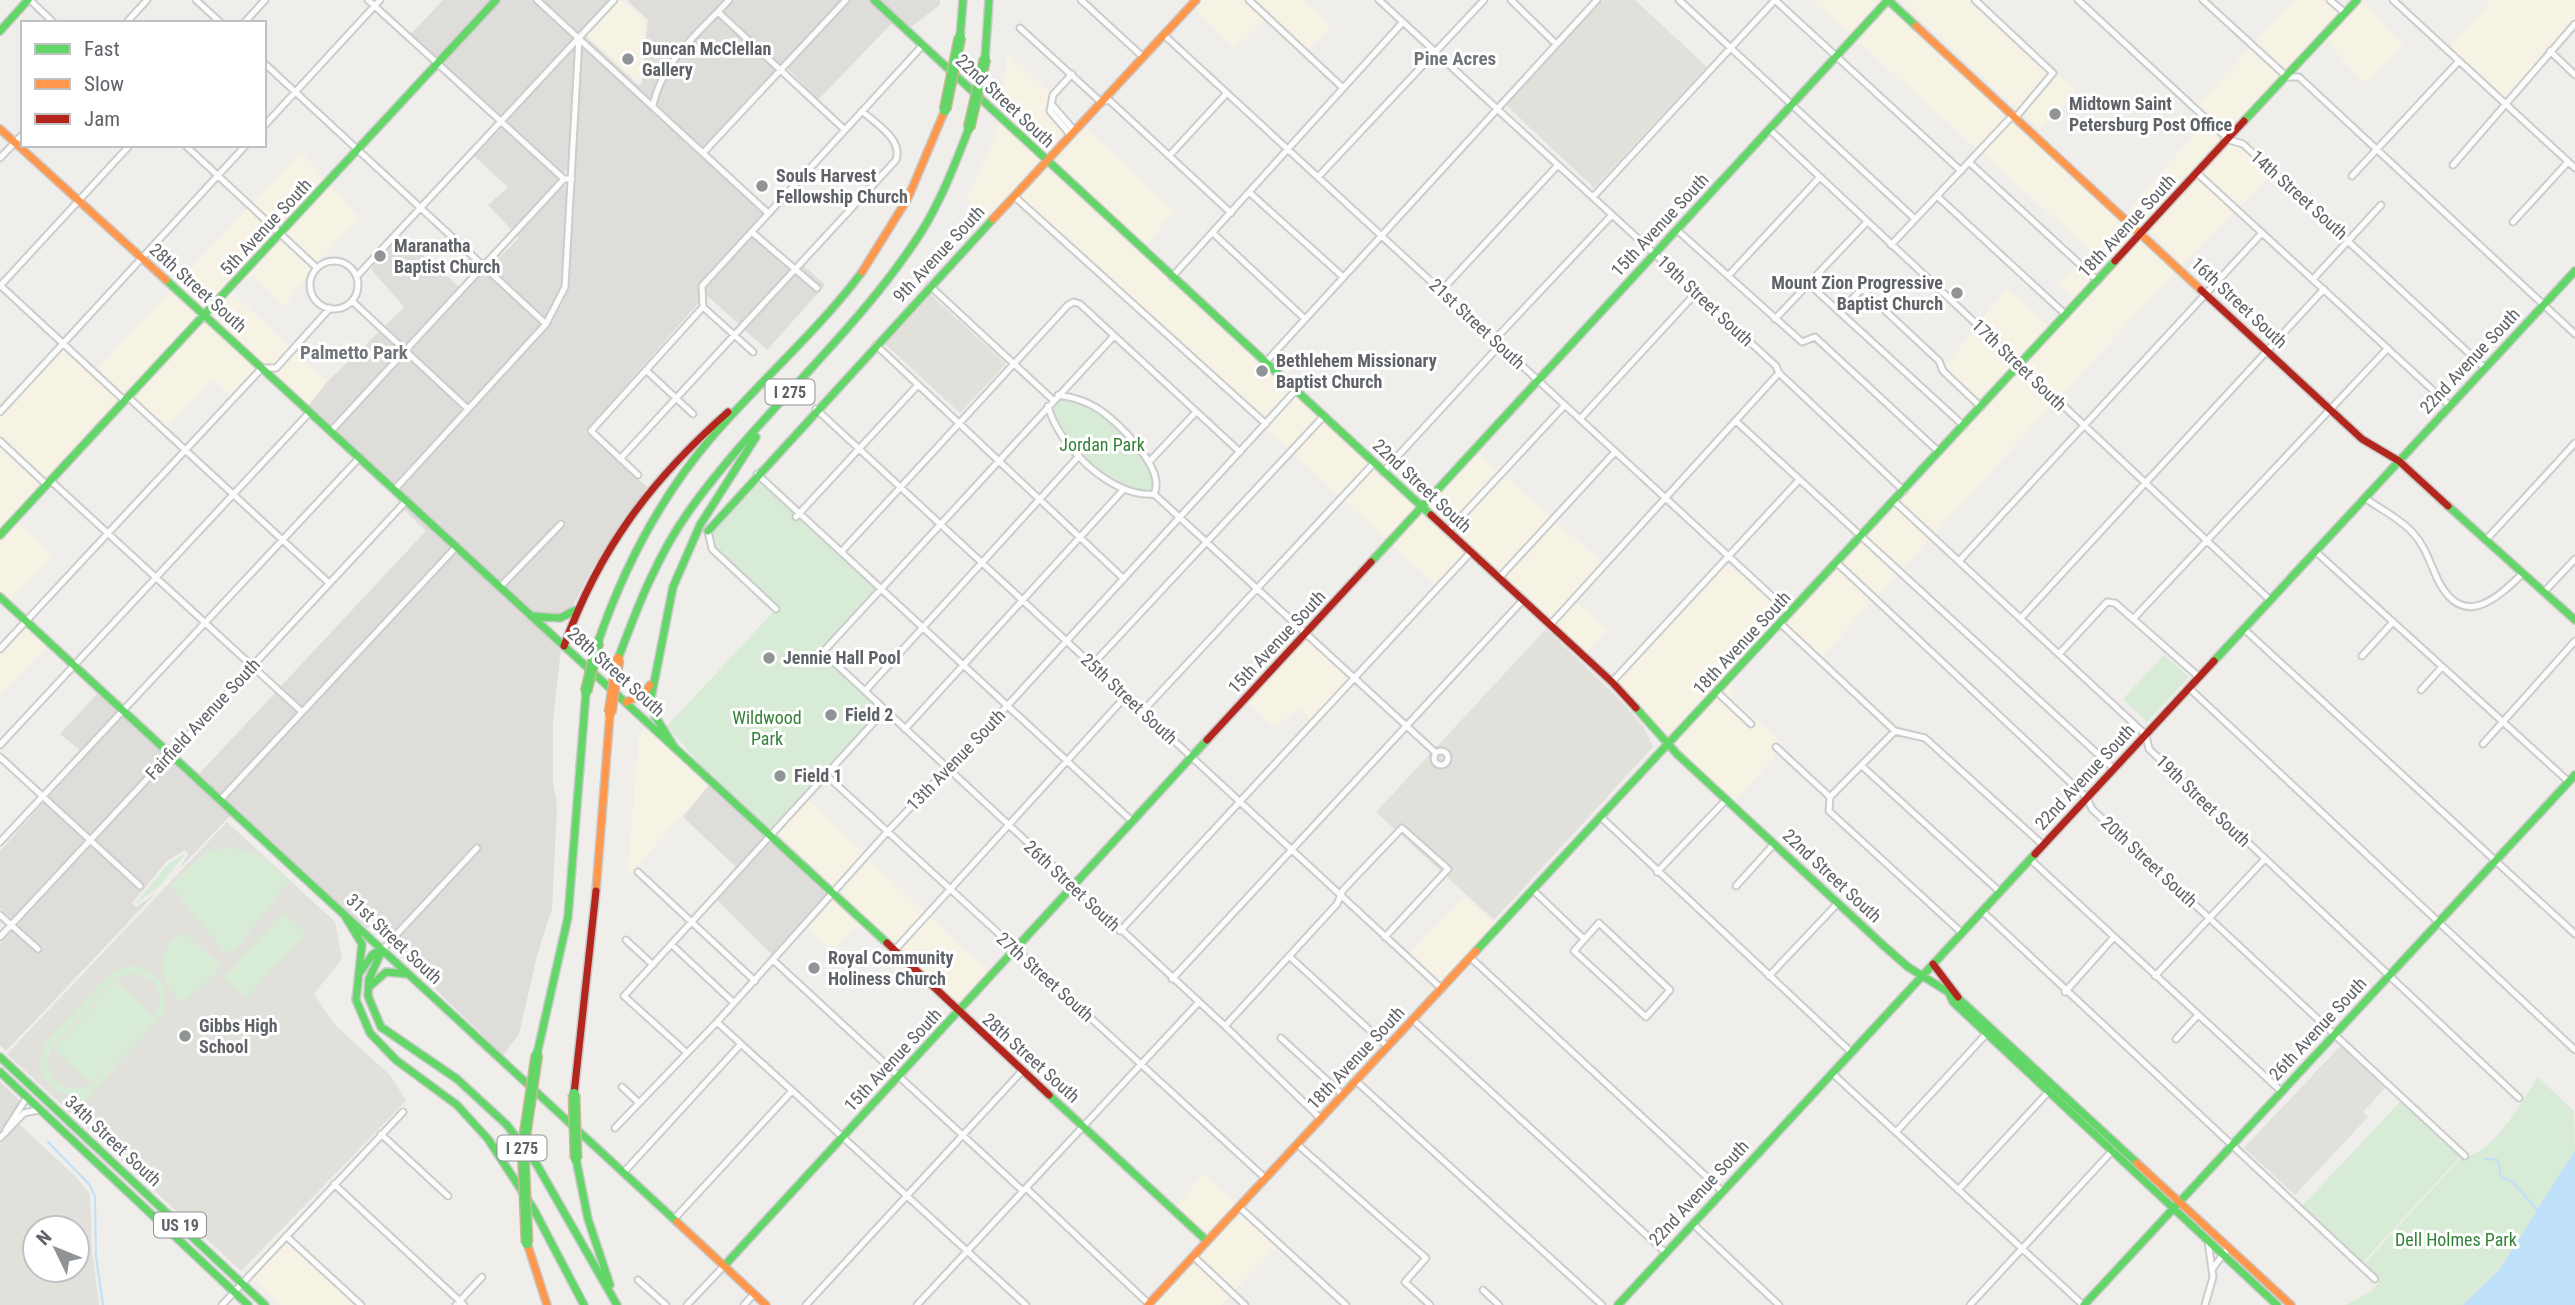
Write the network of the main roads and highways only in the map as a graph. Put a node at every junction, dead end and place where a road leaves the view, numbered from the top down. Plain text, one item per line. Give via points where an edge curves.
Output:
1 (29, 0) edge
2 (496, 0) edge
3 (874, 0) edge
4 (963, 0) edge
5 (989, 0) edge
6 (1196, 0) edge
7 (1888, 0) edge
8 (2357, 0) edge
9 (0, 31) edge
10 (0, 129) edge
11 (1046, 161) junction
12 (2141, 234) junction
13 (2575, 271) edge
14 (205, 317) junction
15 (772, 372) junction
16 (778, 404) junction
17 (2399, 461) junction
18 (1422, 507) junction
19 (708, 531) road end
20 (0, 536) edge
21 (0, 597) edge
22 (581, 604) junction
23 (531, 616) junction
24 (2575, 620) edge
25 (564, 646) junction
26 (653, 679) junction
27 (626, 702) junction
28 (1669, 745) junction
29 (673, 746) junction
30 (2572, 779) edge
31 (345, 916) junction
32 (382, 950) junction
33 (1933, 964) junction
34 (408, 974) junction
35 (1922, 976) junction
36 (355, 982) junction
37 (369, 988) junction
38 (1953, 995) junction
39 (958, 1012) junction
40 (0, 1057) edge
41 (0, 1072) edge
42 (27, 1097) junction
43 (52, 1105) junction
44 (2177, 1206) junction
45 (1207, 1241) junction
46 (2225, 1251) junction
47 (724, 1266) junction
48 (248, 1305) edge
49 (265, 1305) edge
50 (547, 1305) edge
51 (584, 1305) edge
52 (617, 1305) edge
53 (766, 1305) edge
54 (1149, 1305) edge
55 (1618, 1305) edge
56 (2084, 1305) edge
57 (2277, 1305) edge
58 (2291, 1305) edge

1 - 9 main road
2 - 14 main road, 5th Avenue South
3 - 11 main road, 22nd Street South
4 - 15 main road, I 275, bridge via 945,110 909,201 857,280
5 - 16 main road, I 275, bridge via 985,59 969,128 943,193 884,285
6 - 11 main road, 9th Avenue South
7 - 12 main road, 16th Street South
7 - 18 main road, 15th Avenue South
8 - 12 main road, 18th Avenue South
10 - 14 main road, 28th Street South
11 - 18 main road, 22nd Street South
11 - 19 main road, 9th Avenue South
12 - 17 main road, 16th Street South via 2362,439
12 - 28 main road, 18th Avenue South
13 - 17 main road, 22nd Avenue South
14 - 20 main road, 5th Avenue South
14 - 23 main road, 28th Street South
15 - 22 main road via 677,458 646,494
15 - 50 main road, I 275, bridge via 668,493 613,596 598,642 586,692 568,917 524,1120 521,1167 527,1243
16 - 26 main road via 718,494 690,546 673,587
16 - 52 main road, I 275, bridge via 700,495 672,536 638,604 618,659 574,1094 576,1159 588,1219
17 - 24 main road, 16th Street South
17 - 33 main road, 22nd Avenue South
18 - 28 main road, 22nd Street South via 1612,682
18 - 39 main road, 15th Avenue South
21 - 31 main road, 31st Street South
22 - 23 main road via 565,619
22 - 25 main road
23 - 25 main road, 28th Street South
25 - 27 main road, 28th Street South
26 - 27 main road via 643,695
26 - 29 main road via 653,711
27 - 29 main road, 28th Street South
28 - 35 main road, 22nd Street South
28 - 45 main road, 18th Avenue South
29 - 39 main road, 28th Street South
30 - 44 main road, 26th Avenue South
31 - 32 main road, 31st Street South
31 - 36 main road via 362,944
32 - 34 main road, 31st Street South
32 - 36 main road via 368,960
32 - 37 main road
33 - 35 main road, 22nd Avenue South
33 - 38 main road via 1954,987
34 - 37 main road via 396,969 386,972
34 - 47 main road, 31st Street South
35 - 38 main road, 22nd Street South
35 - 55 main road, 22nd Avenue South
36 - 51 main road via 360,1015 374,1039 469,1116 505,1162
37 - 52 main road via 369,1005 381,1027 476,1095 524,1146
38 - 44 main road, 22nd Street South
39 - 45 main road, 28th Street South
39 - 47 main road, 15th Avenue South
40 - 43 main road, 34th Street South / US 19
41 - 42 main road, 34th Street South / US 19
42 - 43 main road
42 - 48 main road, 34th Street South / US 19
43 - 49 main road, 34th Street South / US 19
44 - 46 main road, 22nd Street South
44 - 46 main road, 22nd Street South via 2208,1241
44 - 56 main road, 26th Avenue South
45 - 54 main road, 18th Avenue South
46 - 57 main road, 22nd Street South
46 - 58 main road, 22nd Street South
47 - 53 main road, 31st Street South

